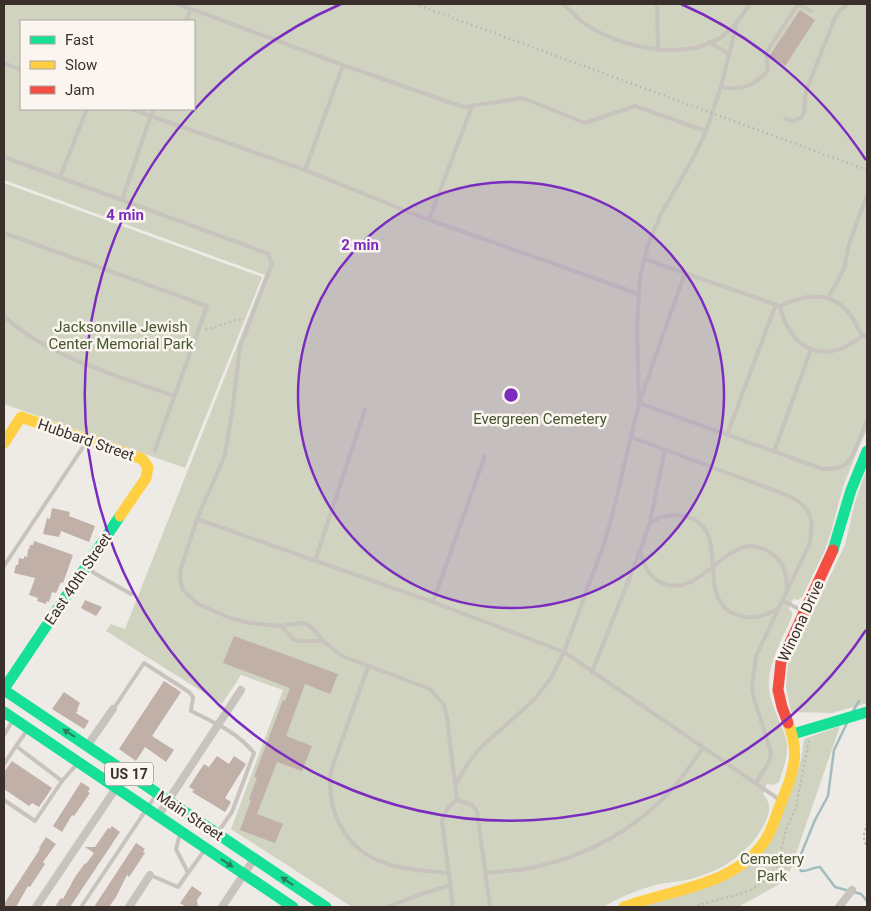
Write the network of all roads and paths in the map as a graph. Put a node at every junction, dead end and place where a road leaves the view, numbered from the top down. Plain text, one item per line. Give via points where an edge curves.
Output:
1 (178, 4) edge
2 (564, 4) edge
3 (657, 4) edge
4 (750, 4) edge
5 (798, 4) edge
6 (848, 4) edge
7 (191, 9) junction
8 (811, 11) dead end
9 (186, 20) edge
10 (737, 22) junction
11 (709, 42) junction
12 (658, 50) junction
13 (729, 54) junction
14 (4, 63) edge
15 (343, 65) junction
16 (20, 70) edge
17 (721, 87) junction
18 (472, 106) junction
19 (87, 110) edge
20 (134, 110) edge
21 (153, 110) edge
22 (150, 116) junction
23 (785, 119) dead end
24 (706, 131) junction
25 (4, 157) edge
26 (305, 170) junction
27 (60, 177) junction
28 (867, 195) edge
29 (122, 200) junction
30 (430, 220) junction
31 (4, 233) edge
32 (644, 259) junction
33 (685, 273) junction
34 (638, 294) junction
35 (828, 298) junction
36 (778, 305) junction
37 (4, 316) edge
38 (251, 319) junction
39 (197, 334) junction
40 (865, 337) edge
41 (811, 349) junction
42 (174, 396) junction
43 (640, 402) junction
44 (366, 410) dead end
45 (867, 420) edge
46 (727, 435) junction
47 (631, 437) junction
48 (88, 440) junction
49 (4, 443) edge
50 (155, 450) dead end
51 (665, 450) junction
52 (867, 451) edge
53 (774, 452) junction
54 (485, 456) dead end
55 (148, 467) joint
56 (197, 519) junction
57 (648, 526) junction
58 (640, 551) junction
59 (315, 561) junction
60 (87, 565) junction
61 (4, 566) edge
62 (713, 566) junction
63 (786, 593) junction
64 (131, 594) dead end
65 (783, 600) junction
66 (433, 602) junction
67 (779, 608) junction
68 (805, 611) junction
69 (281, 626) junction
70 (323, 641) junction
71 (564, 652) junction
72 (368, 667) junction
73 (592, 672) junction
74 (4, 689) edge
75 (241, 690) dead end
76 (113, 709) joint
77 (4, 712) edge
78 (867, 712) edge
79 (14, 719) junction
80 (218, 724) junction
81 (28, 729) junction
82 (793, 734) junction
83 (4, 735) edge
84 (16, 746) junction
85 (88, 746) junction
86 (703, 748) junction
87 (78, 762) junction
88 (4, 764) edge
89 (62, 781) junction
90 (756, 783) junction
91 (456, 784) junction
92 (116, 788) junction
93 (157, 794) junction
94 (4, 800) edge
95 (457, 800) junction
96 (168, 801) junction
97 (782, 801) junction
98 (147, 810) junction
99 (158, 816) junction
100 (867, 823) edge
101 (181, 832) junction
102 (217, 834) junction
103 (867, 848) edge
104 (206, 849) junction
105 (254, 859) junction
106 (450, 873) junction
107 (486, 873) junction
108 (188, 874) junction
109 (150, 875) joint
110 (244, 875) junction
111 (451, 885) junction
112 (852, 890) dead end
113 (36, 907) edge
114 (81, 907) edge
115 (130, 907) edge
116 (222, 907) edge
117 (293, 907) edge
118 (326, 907) edge
119 (387, 907) edge
120 (454, 907) edge
121 (490, 907) edge
122 (624, 907) edge
123 (839, 907) edge

1 - 7 lane
2 - 12 lane via 581,21 608,37
3 - 12 lane
4 - 10 lane
5 - 8 lane
5 - 17 lane via 766,53 768,70 759,80 732,89
6 - 23 lane via 835,18 806,91 801,118
7 - 9 lane
7 - 15 lane
10 - 11 lane
10 - 13 lane
11 - 12 lane via 683,50
11 - 13 lane
13 - 17 lane
14 - 16 lane
15 - 18 lane via 463,107
15 - 26 lane
17 - 24 lane
18 - 24 lane via 523,98 584,123 635,106
18 - 30 lane
19 - 27 lane
20 - 22 lane
21 - 22 lane
22 - 26 lane
22 - 29 lane
24 - 32 lane via 653,230
25 - 27 lane
26 - 30 lane
27 - 29 lane
28 - 35 lane via 848,244 844,269
29 - 38 lane via 268,254 272,264
30 - 34 lane
31 - 39 lane via 207,306
32 - 33 lane
32 - 34 lane
33 - 36 lane
33 - 43 lane
34 - 43 lane
35 - 36 lane via 810,296
35 - 40 lane via 848,311
36 - 41 lane via 796,339
36 - 46 lane
37 - 42 lane via 43,345
38 - 39 path via 236,320
38 - 56 lane via 240,347 225,455
39 - 42 lane
40 - 41 lane via 834,351
41 - 53 lane
42 - 50 lane
43 - 46 lane
43 - 47 lane
44 - 59 lane
45 - 53 lane via 844,466 823,469
46 - 53 lane
47 - 51 lane
47 - 71 lane via 605,541
48 - 49 street, Hubbard Street via 21,417
48 - 55 street, Hubbard Street via 142,459
48 - 61 lane
51 - 57 lane
51 - 63 lane via 789,496 806,507 811,518 809,545
52 - 68 street, Winona Drive via 831,556
54 - 66 lane
55 - 60 street, East 40th Street via 146,478
56 - 59 lane
56 - 69 lane via 181,568 183,590 198,604 230,618
57 - 58 lane
57 - 62 lane via 657,518 673,515 691,518 705,529
58 - 62 lane via 650,574 656,580 676,587 690,582
58 - 73 lane
59 - 66 lane
60 - 64 lane via 94,573
60 - 74 street, East 40th Street
62 - 63 lane via 739,548 762,548 771,552 783,566
62 - 67 lane via 716,592 732,612 759,617
63 - 65 lane
65 - 67 lane
65 - 68 lane
66 - 71 lane
67 - 90 lane via 756,656 752,688 771,752 769,762
68 - 82 street, Winona Drive via 781,662 778,677 778,693
69 - 70 lane via 300,641
69 - 70 lane via 302,622 310,625
70 - 72 lane via 342,656
71 - 73 lane
71 - 91 lane via 551,678 534,700 481,747
72 - 91 lane via 430,689 444,705
72 - 106 lane via 331,771 330,800 335,817 352,842 372,858 411,869
73 - 86 lane
85 -> 74 street, Main Street / US 17
75 - 80 street
76 - 80 lane via 144,663 189,692 193,697 191,711
76 - 85 street
77 - 79 street, Main Street / US 17
78 - 82 street
79 - 81 street, Main Street / US 17
79 - 83 lane
80 - 96 street
80 - 102 lane via 242,739 254,753 232,812
81 - 84 lane
81 - 87 street, Main Street / US 17
82 - 97 street, Winona Drive via 795,762
84 - 88 lane
84 - 89 lane
85 - 93 street, Main Street / US 17
86 - 90 lane
86 - 107 lane via 677,783 656,804 599,844 535,868
87 - 89 lane
87 - 92 street, Main Street / US 17
89 - 94 lane via 35,821
90 - 97 lane
91 - 95 lane
92 - 98 street, Main Street / US 17
92 - 113 street
93 - 96 street, Main Street / US 17
93 - 98 lane
95 - 106 lane via 450,804 442,820
95 - 107 lane via 472,805 477,811
96 - 99 street
96 - 102 street, Main Street / US 17
97 - 122 street, Winona Drive via 764,840 735,869 703,885
98 - 99 street, Main Street / US 17
98 - 114 lane
99 - 101 street, Main Street / US 17
100 - 103 path via 863,835
101 - 104 street, Main Street / US 17
101 - 108 lane via 176,849
102 - 105 street, Main Street / US 17
104 - 108 lane
104 -> 110 street, Main Street / US 17
105 - 110 street
118 -> 105 street, Main Street / US 17
106 - 111 lane
107 - 121 lane
108 - 109 lane via 178,887
109 - 115 street
110 - 116 street
110 - 117 street, Main Street / US 17
111 - 119 lane
111 - 120 lane
112 - 123 street

